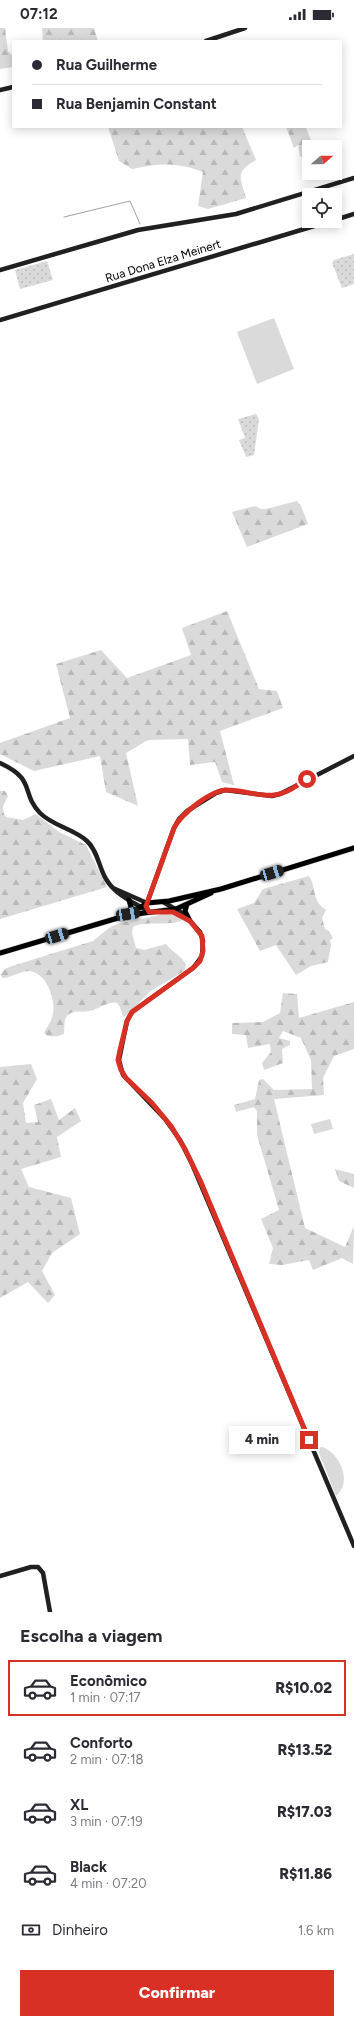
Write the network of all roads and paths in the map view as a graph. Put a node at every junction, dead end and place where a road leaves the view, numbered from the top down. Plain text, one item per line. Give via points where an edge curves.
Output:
1 (245, 28) edge
2 (209, 40) edge
3 (12, 87) edge
4 (0, 90) edge
5 (354, 178) edge
6 (354, 214) edge
7 (342, 218) edge
8 (309, 228) edge
9 (0, 270) edge
10 (0, 320) edge
11 (354, 756) edge
12 (0, 763) edge
13 (354, 848) edge
14 (113, 888) junction
15 (221, 888) junction
16 (151, 892) junction
17 (129, 900) junction
18 (155, 902) junction
19 (163, 902) junction
20 (147, 903) junction
21 (188, 904) junction
22 (141, 906) junction
23 (176, 909) junction
24 (165, 911) junction
25 (149, 912) junction
26 (128, 914) junction
27 (190, 921) junction
28 (0, 953) edge
29 (354, 1546) edge
30 (0, 1576) edge
31 (50, 1612) edge

1 - 2 street
3 - 4 street
5 - 9 street via 236,214 133,232
6 - 7 street
8 - 10 street, Rua Dona Elza Meinert
11 - 16 street via 280,794 272,796 225,790 191,808 177,823
12 - 14 street via 22,776 41,813 88,842 94,850 104,876
13 - 15 main road
14 - 17 street
14 - 20 street
15 - 19 main road
15 - 21 main road
16 - 18 street
16 - 20 street
17 - 22 street
17 - 26 main road via 131,907
18 - 19 main road
18 - 20 main road
19 - 23 street
19 - 24 main road
20 - 22 main road
20 - 25 main road
21 - 23 main road
21 - 27 main road via 185,911
22 - 25 street
22 - 26 main road
23 - 24 main road
23 - 27 street
24 - 25 main road
24 - 27 street via 176,913
25 - 26 main road
26 - 28 main road
27 - 29 street via 200,932 203,941 200,961 129,1017 120,1050 120,1066 126,1078 171,1126 192,1164
30 - 31 street via 38,1567 43,1573

